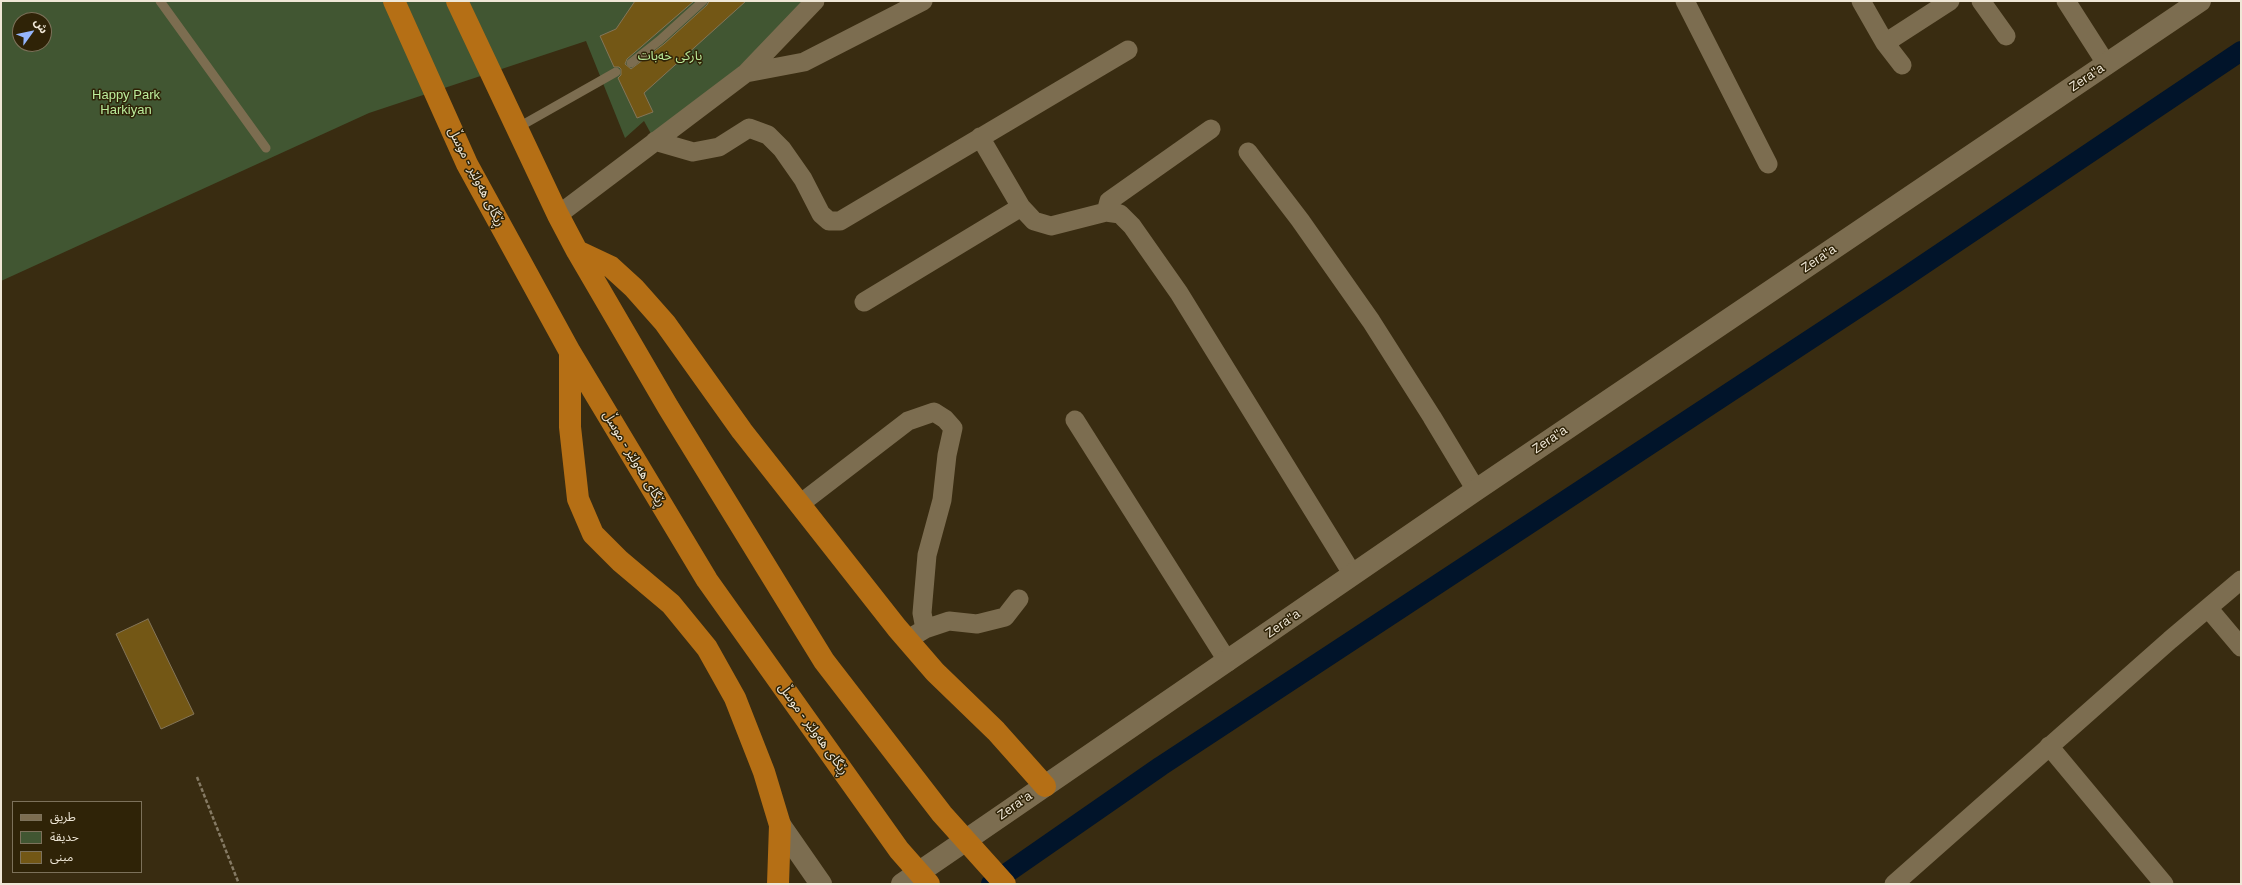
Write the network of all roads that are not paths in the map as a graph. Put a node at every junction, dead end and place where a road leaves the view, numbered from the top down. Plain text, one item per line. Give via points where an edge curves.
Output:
1 (160, 1) edge
2 (394, 1) edge
3 (457, 1) edge
4 (703, 1) edge
5 (815, 1) edge
6 (923, 1) edge
7 (1685, 1) edge
8 (1861, 1) edge
9 (1950, 1) edge
10 (1981, 1) edge
11 (2066, 1) edge
12 (2200, 1) edge
13 (2006, 36) dead end
14 (1885, 43) junction
15 (1128, 50) dead end
16 (631, 63) dead end
17 (1902, 65) dead end
18 (2107, 66) junction
19 (616, 72) dead end
20 (746, 73) junction
21 (517, 128) junction
22 (1212, 129) dead end
23 (980, 138) junction
24 (656, 141) junction
25 (266, 148) dead end
26 (1248, 152) dead end
27 (1768, 164) dead end
28 (1021, 207) junction
29 (1106, 212) junction
30 (558, 214) junction
31 (577, 251) junction
32 (864, 302) dead end
33 (570, 352) junction
34 (1075, 420) dead end
35 (1476, 490) junction
36 (800, 504) junction
37 (1353, 575) junction
38 (2241, 580) edge
39 (1020, 599) dead end
40 (2208, 608) junction
41 (925, 629) junction
42 (907, 640) junction
43 (2241, 647) edge
44 (1228, 662) junction
45 (2049, 746) junction
46 (1045, 786) junction
47 (780, 825) junction
48 (778, 884) edge
49 (821, 884) edge
50 (902, 884) edge
51 (929, 884) edge
52 (1005, 884) edge
53 (1894, 884) edge
54 (2164, 884) edge

1 - 25 lane
2 - 33 highway, ڕێگای هەولێر - موسڵ via 467,164
3 - 21 highway
4 - 16 lane
5 - 20 street
6 - 20 street via 804,62
7 - 27 street
8 - 14 street
9 - 14 street
10 - 13 street
11 - 18 street
12 - 18 street, Zera"a
14 - 17 street
15 - 23 street
18 - 35 street, Zera"a
19 - 21 lane
20 - 24 street
21 - 30 highway
22 - 29 street via 1123,190 1109,201
23 - 24 street via 840,221 829,221 821,214 803,179 782,149 768,135 749,128 718,147 693,152
23 - 28 street
24 - 30 street
26 - 35 street via 1300,220 1371,321
28 - 29 street via 1034,222 1051,226
28 - 32 street
29 - 37 street via 1120,214 1132,226 1179,293
30 - 31 highway
31 - 36 highway via 611,267 634,288 664,323 742,431
31 - 52 highway via 668,407 824,661 942,814
33 - 47 highway via 570,427 578,499 593,534 620,562 671,604 707,648 735,698 764,772
33 - 51 highway, ڕێگای هەولێر - موسڵ via 707,580 899,850
34 - 44 street
35 - 37 street, Zera"a
36 - 41 street via 908,421 934,412 954,428 942,500 927,555 922,613
36 - 42 highway
37 - 44 street, Zera"a
38 - 40 street
39 - 41 street via 1005,617 977,624 949,621
40 - 43 street
40 - 45 street
41 - 42 street
42 - 46 highway via 968,706 996,731
44 - 46 street, Zera"a
45 - 53 street
45 - 54 street
46 - 50 street, Zera"a
47 - 48 highway
47 - 49 street

